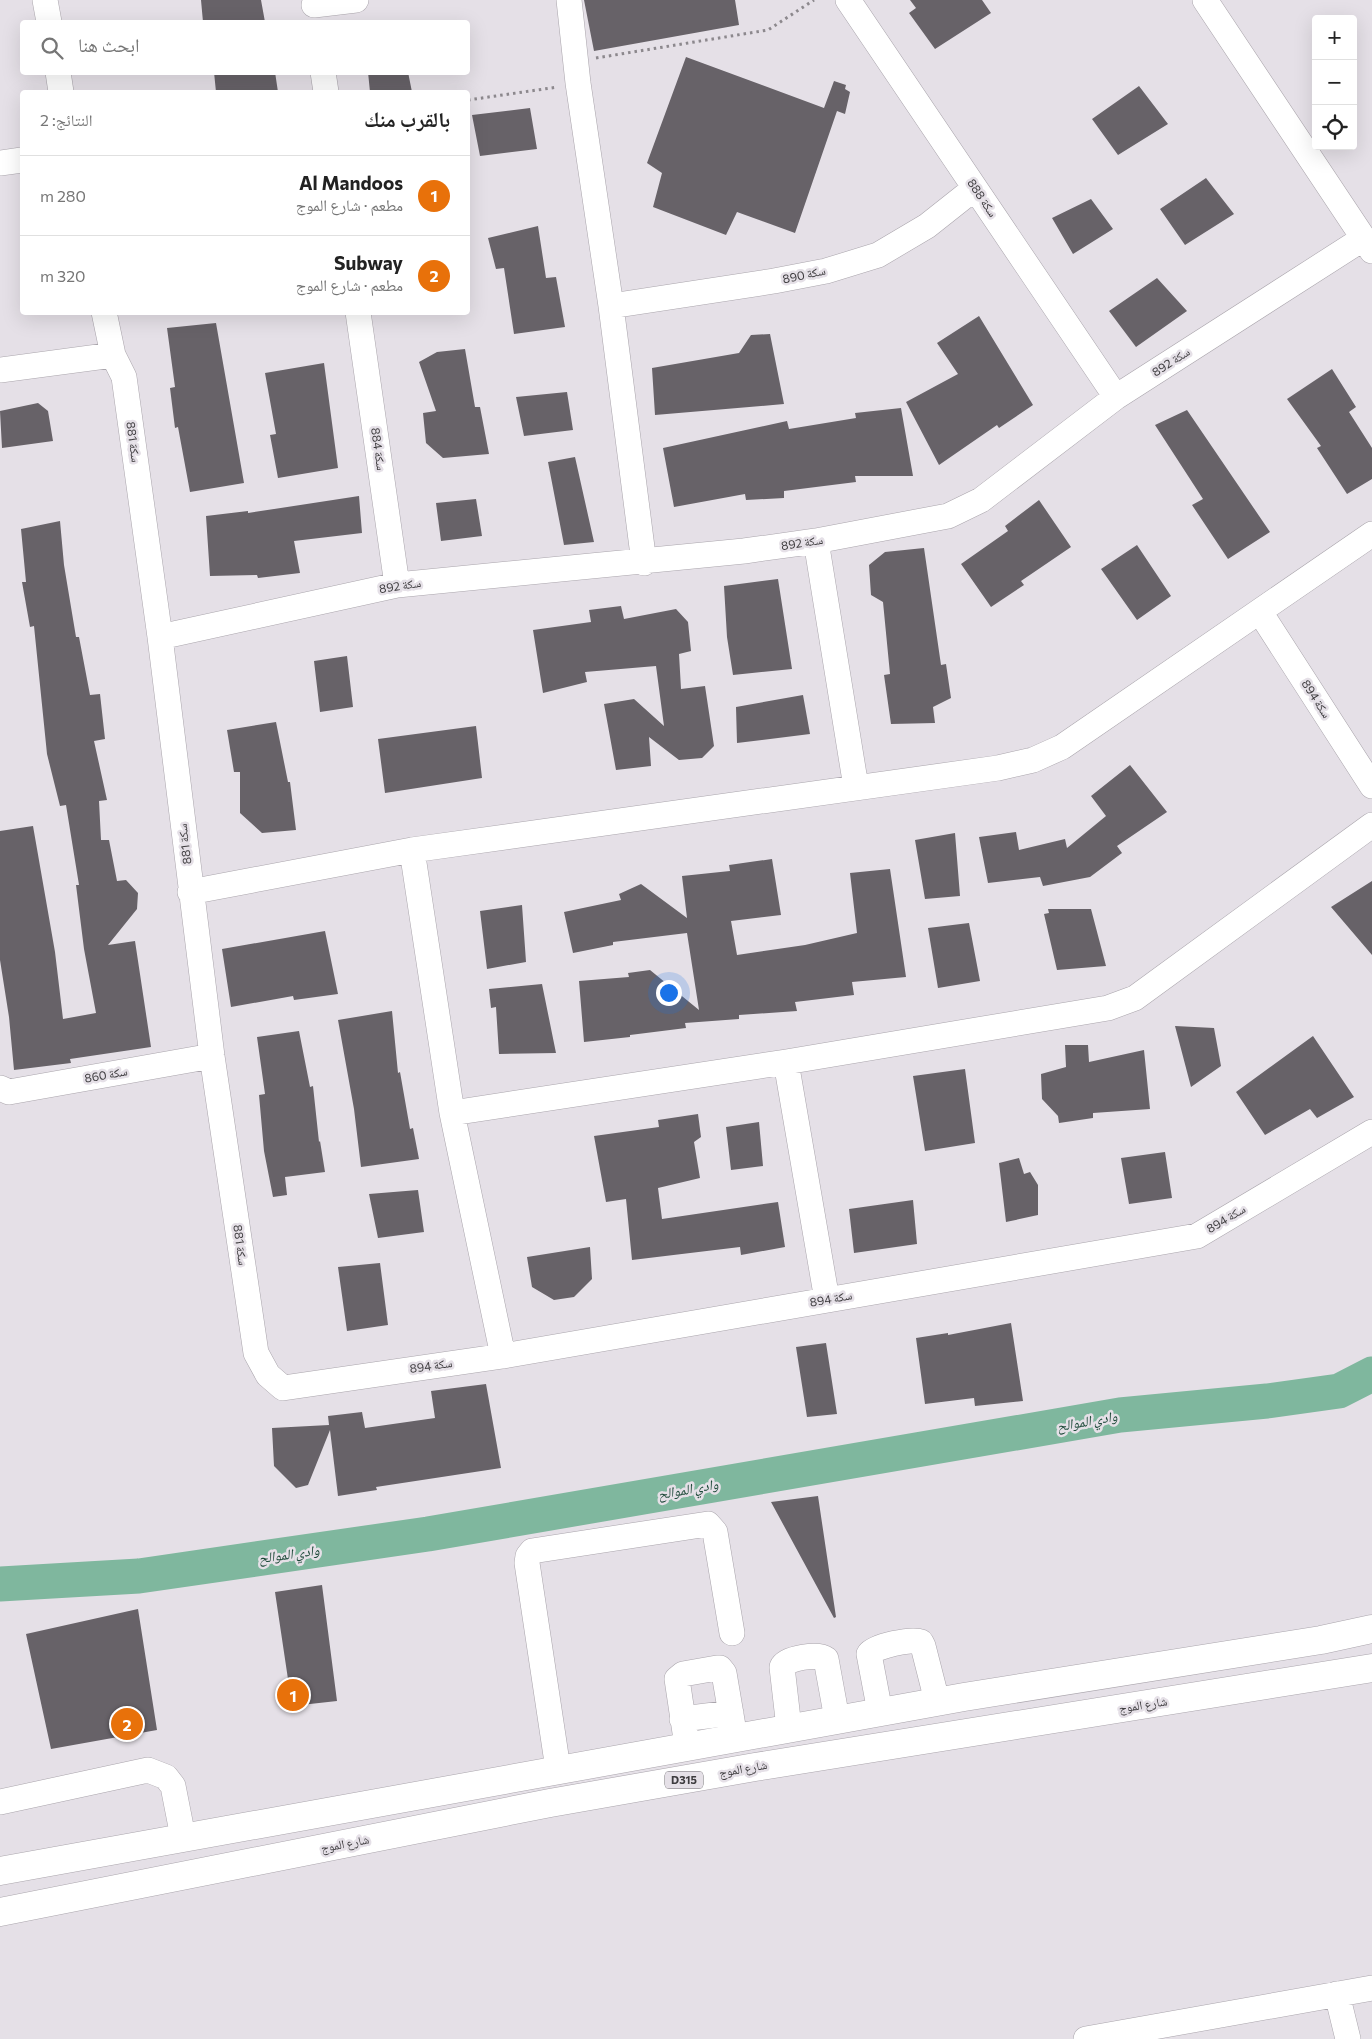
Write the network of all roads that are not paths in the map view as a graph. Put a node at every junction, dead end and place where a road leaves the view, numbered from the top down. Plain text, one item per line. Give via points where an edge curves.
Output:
1 (45, 0) edge
2 (356, 0) edge
3 (570, 0) edge
4 (848, 0) edge
5 (1205, 0) edge
6 (314, 9) edge
7 (49, 20) edge
8 (58, 75) edge
9 (324, 75) edge
10 (61, 90) edge
11 (326, 90) edge
12 (20, 160) edge
13 (0, 163) edge
14 (975, 188) junction
15 (1368, 244) edge
16 (612, 306) junction
17 (105, 315) edge
18 (358, 315) edge
19 (113, 355) junction
20 (0, 370) edge
21 (1116, 397) junction
22 (1372, 534) edge
23 (816, 541) junction
24 (644, 562) junction
25 (398, 585) junction
26 (1260, 612) junction
27 (160, 637) junction
28 (1372, 786) edge
29 (856, 787) junction
30 (1372, 825) edge
31 (412, 850) junction
32 (190, 892) junction
33 (212, 1056) junction
34 (786, 1062) junction
35 (0, 1088) edge
36 (452, 1113) junction
37 (1372, 1132) edge
38 (827, 1300) junction
39 (503, 1356) junction
40 (268, 1375) joint
41 (1372, 1629) edge
42 (732, 1633) dead end
43 (1372, 1668) edge
44 (937, 1702) junction
45 (880, 1712) junction
46 (682, 1719) junction
47 (837, 1719) junction
48 (733, 1725) junction
49 (789, 1728) junction
50 (687, 1746) junction
51 (558, 1769) junction
52 (0, 1802) edge
53 (183, 1837) junction
54 (0, 1871) edge
55 (0, 1912) edge
56 (1372, 1988) edge
57 (1337, 1994) junction
58 (1086, 2039) edge
59 (1348, 2039) edge

1 - 7 street
2 - 6 street
3 - 16 street via 577,72
4 - 14 street, سكة 888
5 - 15 street
8 - 10 street
9 - 11 street
12 - 13 street
14 - 16 street, سكة 890 via 927,226 878,254 826,271
14 - 21 street, سكة 888
15 - 21 street, سكة 892
16 - 24 street
17 - 19 street, سكة 881
18 - 25 street, سكة 884
19 - 20 street
19 - 27 street, سكة 881 via 124,377
21 - 23 street, سكة 892 via 964,510 948,516
22 - 26 street
23 - 24 street, سكة 892
23 - 29 street
24 - 25 street, سكة 892
25 - 27 street, سكة 892
26 - 28 street, سكة 894
26 - 29 street via 1062,747 1033,760 998,768
27 - 32 street, سكة 881
29 - 31 street
30 - 34 street via 1135,998 1122,1004
31 - 32 street
31 - 36 street
32 - 33 street, سكة 881
33 - 35 street, سكة 860 via 9,1092
33 - 40 street, سكة 881 via 256,1353
34 - 36 street
34 - 38 street
36 - 39 street
37 - 38 street, سكة 894 via 1197,1236
38 - 39 street, سكة 894
39 - 40 street, سكة 894 via 283,1388
41 - 44 main road
42 - 51 street via 715,1532 708,1524 532,1551 527,1563
43 - 55 main road, شارع الموج / D315 via 579,1798
44 - 45 main road
44 - 45 street via 923,1646 921,1642 912,1640 875,1648 869,1654
45 - 47 main road
46 - 48 street
46 - 48 street via 677,1679 683,1674 720,1668 724,1673
46 - 50 street
47 - 49 main road
47 - 49 street via 826,1659 818,1656 790,1660 782,1668
48 - 49 main road
48 - 50 main road
50 - 51 main road
51 - 53 main road
52 - 53 street via 148,1770 166,1777 173,1786
53 - 54 main road
56 - 57 street
57 - 58 street
57 - 59 street

